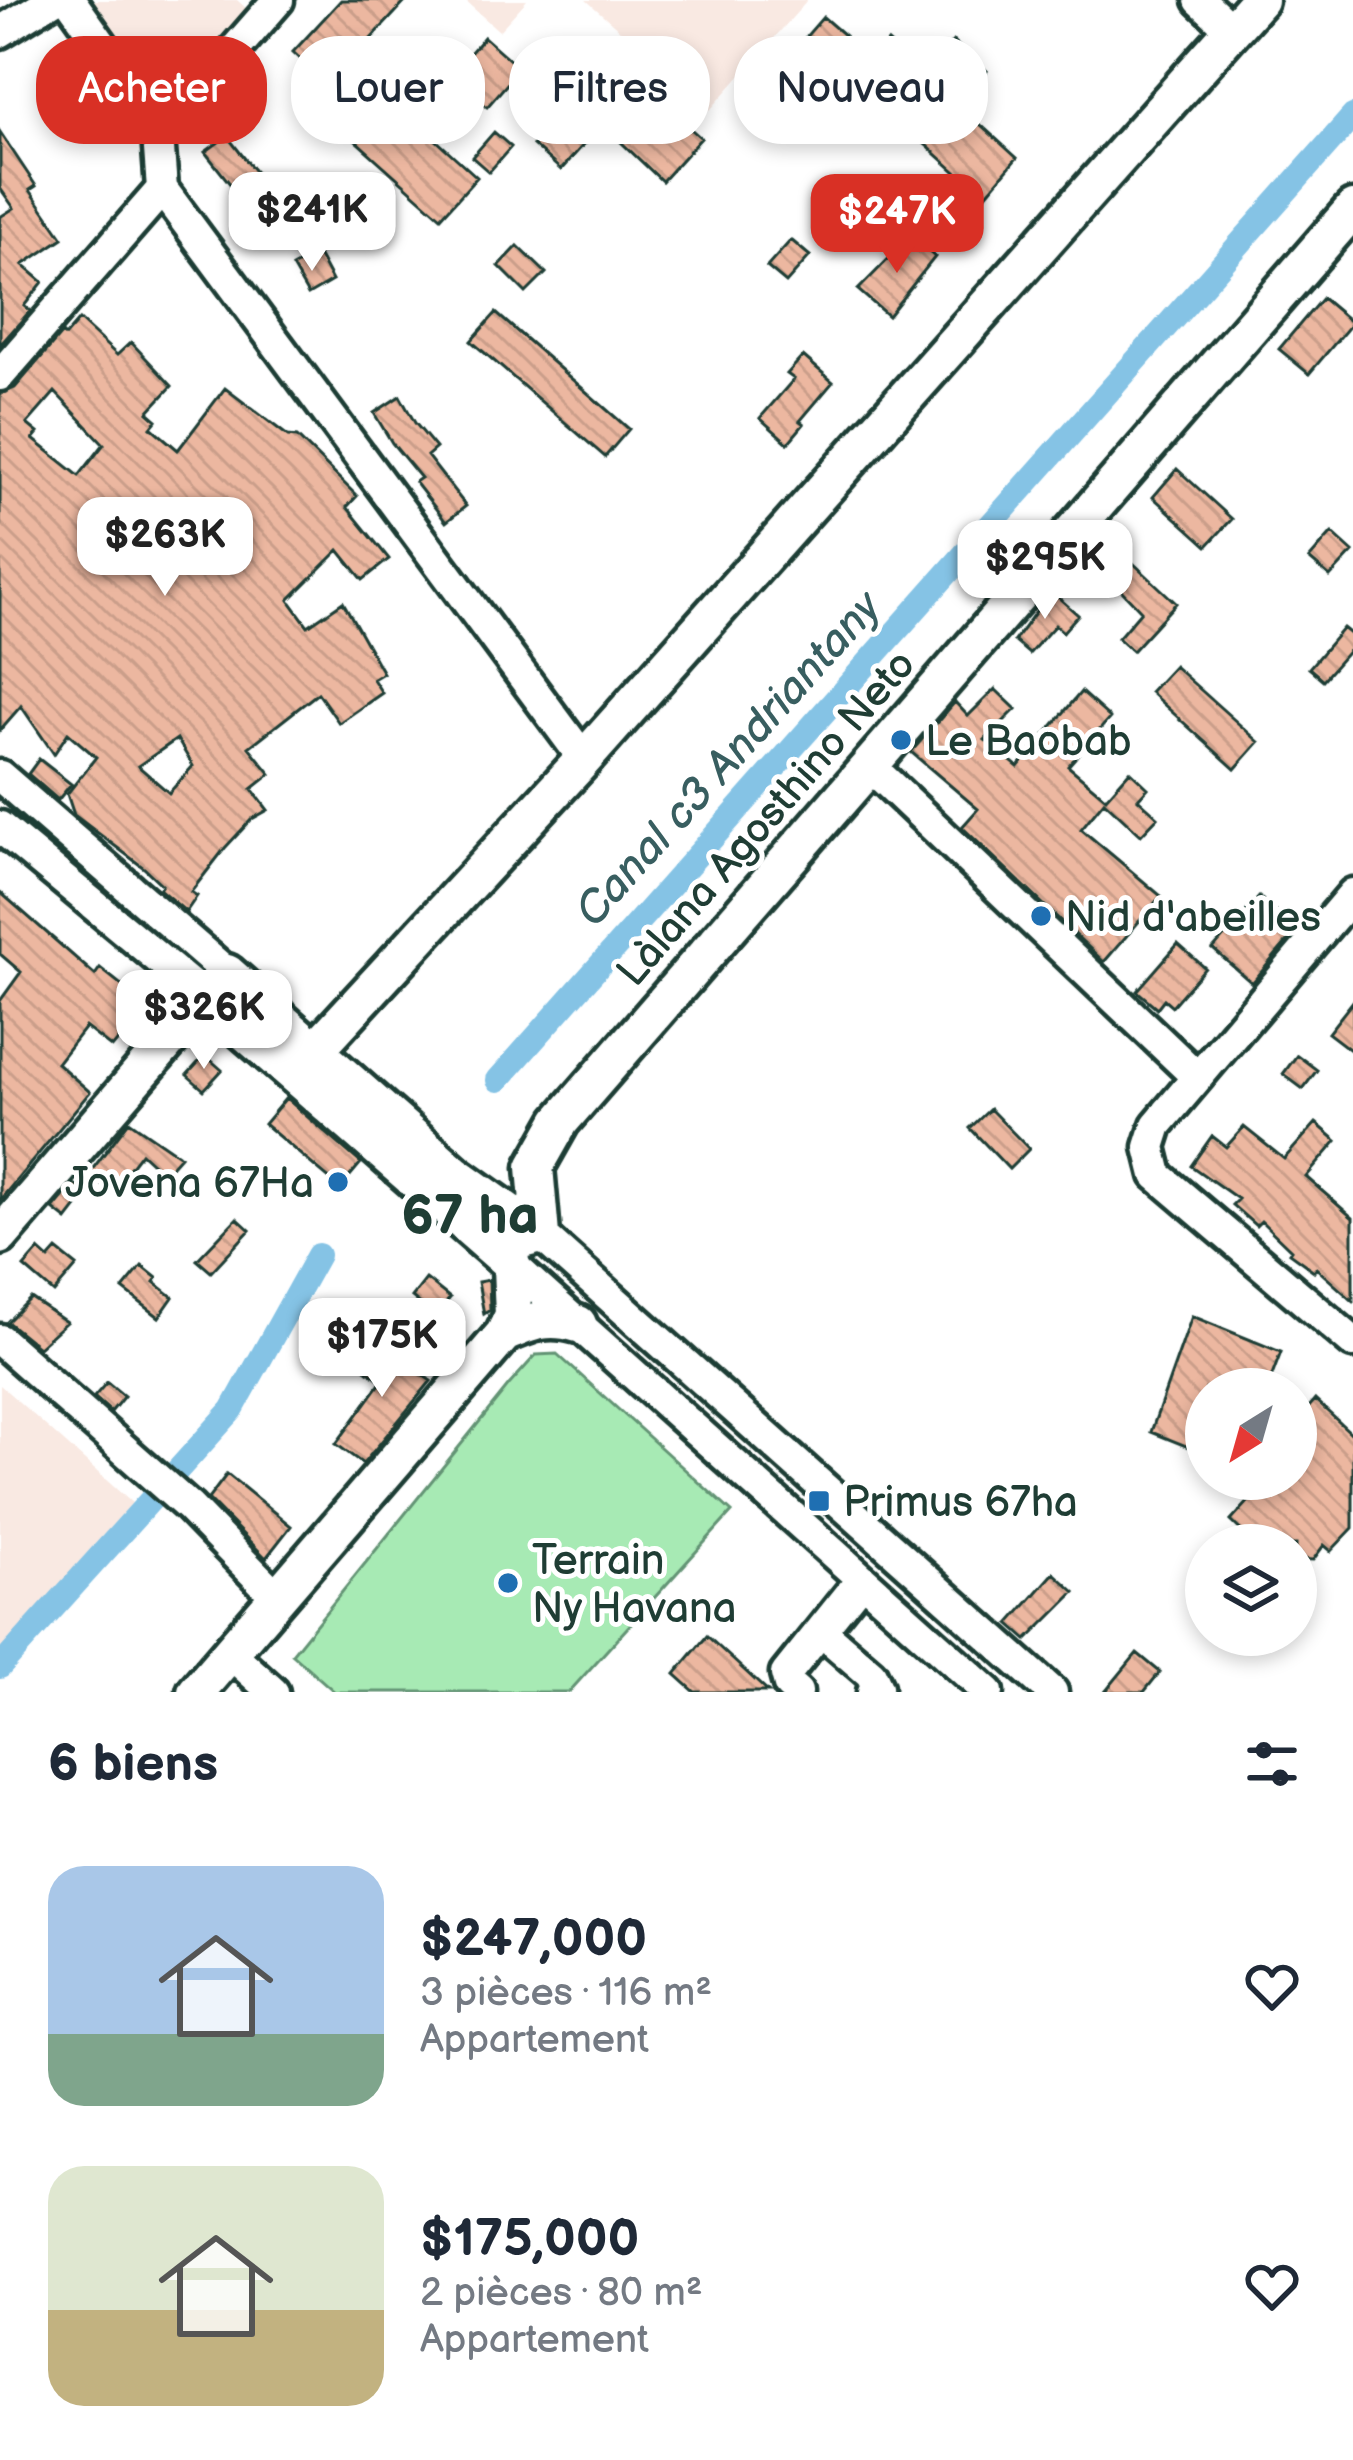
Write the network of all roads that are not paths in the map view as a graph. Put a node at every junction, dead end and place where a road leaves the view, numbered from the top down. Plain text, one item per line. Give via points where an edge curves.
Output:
1 (52, 0) edge
2 (70, 0) edge
3 (278, 0) edge
4 (1200, 0) edge
5 (1259, 0) edge
6 (1232, 30) junction
7 (0, 32) edge
8 (96, 36) edge
9 (247, 36) edge
10 (159, 144) edge
11 (162, 189) junction
12 (1353, 209) edge
13 (0, 375) edge
14 (584, 759) junction
15 (869, 765) junction
16 (0, 776) edge
17 (0, 827) edge
18 (1353, 894) edge
19 (216, 986) junction
20 (304, 1062) junction
21 (1195, 1075) junction
22 (541, 1235) junction
23 (0, 1236) edge
24 (512, 1265) junction
25 (578, 1324) junction
26 (504, 1334) junction
27 (0, 1340) edge
28 (1353, 1342) edge
29 (862, 1579) junction
30 (276, 1596) junction
31 (821, 1630) junction
32 (230, 1653) junction
33 (196, 1692) edge
34 (273, 1692) edge
35 (796, 1692) edge
36 (873, 1692) edge
37 (988, 1692) edge
38 (1052, 1692) edge

1 - 7 street
2 - 8 street
3 - 9 street
4 - 6 street
5 - 6 main road
6 - 14 main road
10 - 11 street
11 - 13 street
11 - 14 street
12 - 15 main road, Làlana Agosthino Neto
14 - 20 main road
15 - 21 street
15 - 22 main road, Làlana Agosthino Neto via 561,1120 535,1166
16 - 19 street
17 - 19 street
18 - 21 street
19 - 20 main road
19 - 23 main road
20 - 22 main road
20 - 24 main road
21 - 28 street via 1157,1125 1150,1147 1156,1175
22 - 24 main road via 510,1244
22 - 38 street
24 - 25 street
24 - 26 main road via 513,1316
25 - 26 main road via 533,1321
25 - 29 street
26 - 30 main road
27 - 30 street via 189,1507
29 - 31 street
29 - 37 street
30 - 32 main road
31 - 35 street via 786,1674
31 - 36 street via 871,1674
32 - 33 main road
32 - 34 street

